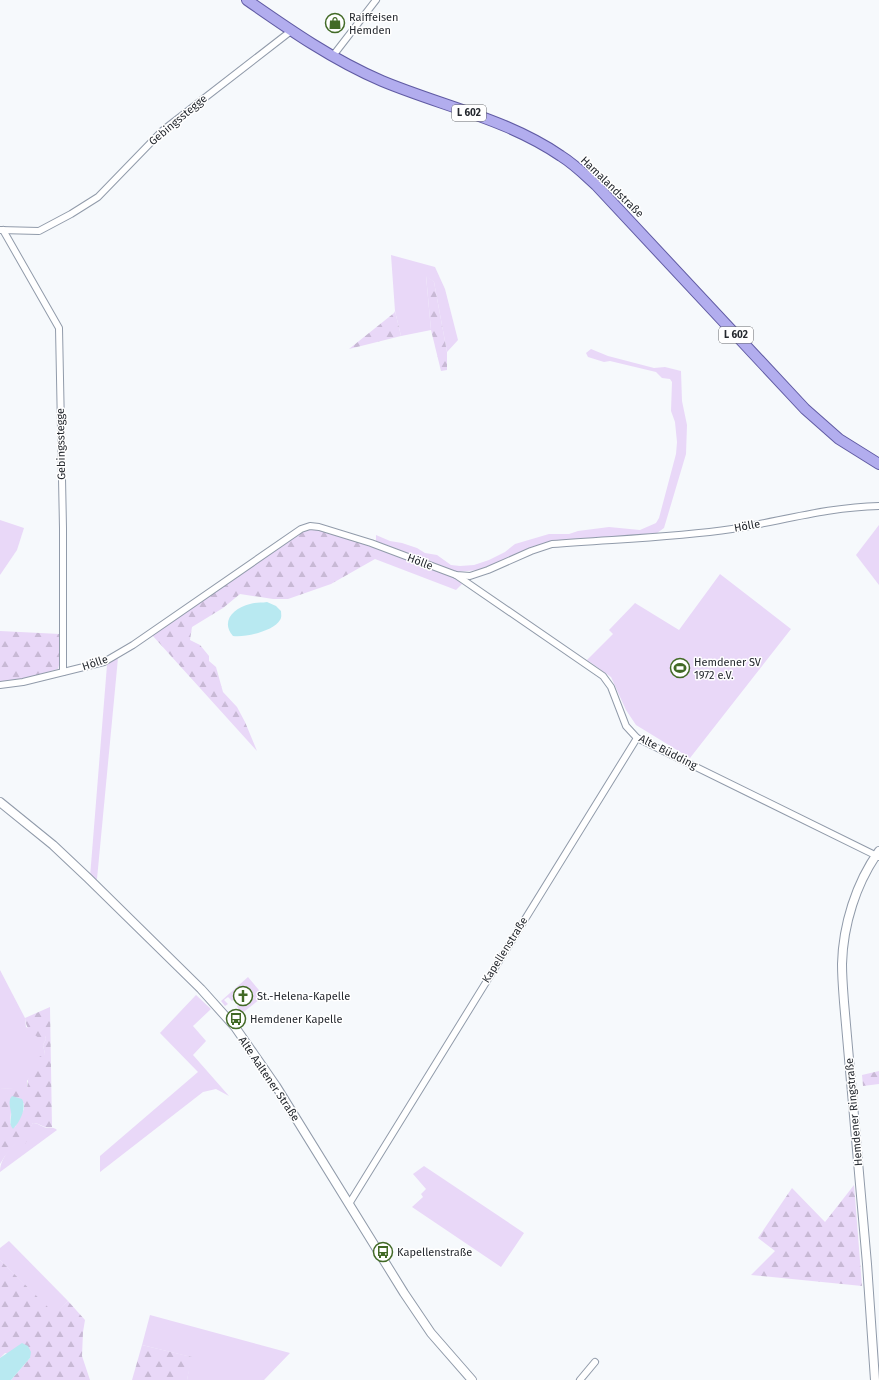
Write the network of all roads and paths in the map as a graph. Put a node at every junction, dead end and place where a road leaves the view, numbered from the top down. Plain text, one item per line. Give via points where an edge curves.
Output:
1 (247, 0) edge
2 (376, 0) edge
3 (291, 31) junction
4 (332, 57) junction
5 (1, 230) edge
6 (879, 464) edge
7 (879, 506) edge
8 (456, 575) junction
9 (63, 672) junction
10 (0, 685) edge
11 (637, 738) junction
12 (0, 802) edge
13 (878, 854) edge
14 (349, 1204) junction
15 (595, 1362) dead end
16 (469, 1379) edge
17 (580, 1380) edge
18 (875, 1380) edge

1 - 3 main road, Hamalandstraße / L 602
2 - 4 street
3 - 4 main road, Hamalandstraße / L 602
3 - 5 street, Gebingsstegge via 162,131 98,197 39,231
4 - 6 main road, Hamalandstraße / L 602 via 383,81 506,127 536,140 562,156 602,191 805,409 839,439
5 - 9 street, Gebingsstegge via 59,328
7 - 8 street, Hölle via 831,510 692,534 552,544 470,576
8 - 9 street, Hölle via 371,543 310,526 301,529 120,653 104,662
8 - 11 street, Alte Büdding via 603,676 611,687 621,717
9 - 10 street, Hölle
11 - 13 street, Alte Büdding
11 - 14 street, Kapellenstraße
12 - 14 street, Alte Aaltener Straße via 53,845 88,878 201,988 223,1013 249,1045
13 - 18 street, Hemdener Ringstraße via 860,883 851,910 844,939 842,965
14 - 16 street, Alte Aaltener Straße via 431,1333
15 - 17 street

